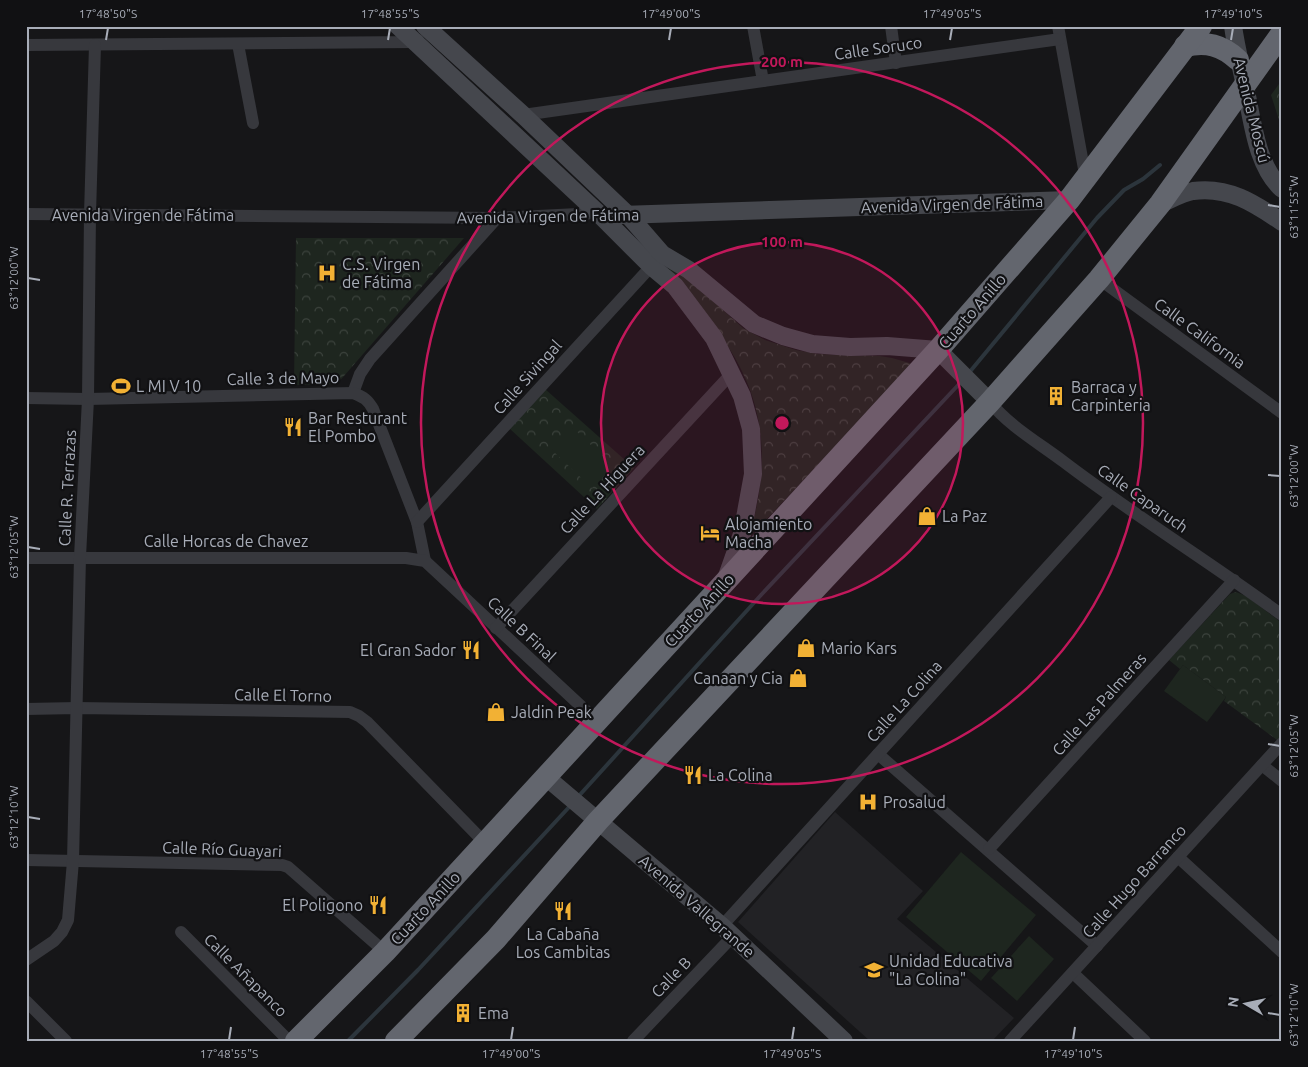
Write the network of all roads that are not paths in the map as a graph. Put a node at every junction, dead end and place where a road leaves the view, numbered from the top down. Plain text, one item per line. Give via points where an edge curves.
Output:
1 (398, 26) edge
2 (753, 26) edge
3 (890, 26) edge
4 (1201, 26) edge
5 (1233, 26) edge
6 (428, 29) edge
7 (1059, 33) edge
8 (1282, 33) edge
9 (414, 42) junction
10 (238, 44) junction
11 (26, 45) edge
12 (95, 45) junction
13 (1185, 46) junction
14 (1238, 60) junction
15 (896, 63) junction
16 (764, 80) junction
17 (1245, 86) junction
18 (523, 115) junction
19 (253, 123) dead end
20 (1086, 180) junction
21 (1282, 189) edge
22 (1069, 200) junction
23 (1160, 204) junction
24 (598, 213) junction
25 (26, 214) edge
26 (90, 214) junction
27 (629, 216) junction
28 (497, 218) junction
29 (1282, 222) edge
30 (656, 260) junction
31 (1099, 279) junction
32 (944, 356) junction
33 (732, 373) junction
34 (354, 393) junction
35 (983, 395) junction
36 (26, 398) edge
37 (88, 399) junction
38 (1282, 413) edge
39 (1111, 498) junction
40 (417, 522) junction
41 (80, 557) junction
42 (26, 558) edge
43 (425, 561) junction
44 (1234, 580) junction
45 (725, 582) junction
46 (1282, 615) edge
47 (496, 628) junction
48 (77, 708) junction
49 (26, 709) edge
50 (597, 721) junction
51 (1282, 742) edge
52 (878, 754) junction
53 (1262, 765) junction
54 (546, 776) junction
55 (1282, 781) edge
56 (590, 814) junction
57 (485, 843) junction
58 (989, 849) junction
59 (1178, 857) junction
60 (26, 860) edge
61 (73, 861) junction
62 (727, 931) junction
63 (181, 932) dead end
64 (1097, 946) junction
65 (385, 952) junction
66 (1282, 952) edge
67 (26, 960) edge
68 (1073, 973) junction
69 (26, 1000) edge
70 (66, 1041) edge
71 (289, 1041) edge
72 (296, 1041) edge
73 (396, 1041) edge
74 (633, 1041) edge
75 (844, 1041) edge
76 (1010, 1041) edge
77 (1145, 1041) edge

1 - 9 street
2 - 16 street
3 - 15 street
4 - 13 highway, Cuarto Anillo
5 - 14 street, Avenida Moscú
6 - 9 street
6 - 18 street
7 - 15 street, Calle Soruco
7 - 20 street
8 - 17 highway
9 - 10 street
9 - 24 street
10 - 12 street
10 - 19 street
11 - 12 street
12 - 26 street, Calle R. Terrazas
13 - 14 highway via 1208,44 1224,49
13 - 20 highway, Cuarto Anillo
14 - 17 street, Avenida Moscú
15 - 16 street, Calle Soruco
16 - 18 street, Calle Soruco
17 - 21 street, Avenida Moscú via 1265,165
17 - 23 highway
18 - 27 street
20 - 22 highway, Cuarto Anillo
22 - 27 street, Avenida Virgen de Fátima
22 - 32 highway, Cuarto Anillo
23 - 29 street via 1192,191 1214,190 1237,194
23 - 31 highway
24 - 27 street, Avenida Virgen de Fátima
24 - 28 street, Avenida Virgen de Fátima
24 - 30 street
25 - 26 street, Avenida Virgen de Fátima
26 - 28 street, Avenida Virgen de Fátima
26 - 37 street, Calle R. Terrazas
27 - 30 street
28 - 34 street via 370,359 360,374
30 - 32 street via 689,270 754,324 783,336 812,344 887,346
30 - 33 street via 714,338
30 - 40 street, Calle Sivingal
31 - 35 highway
31 - 38 street, Calle California
32 - 35 street
32 - 45 highway, Cuarto Anillo
33 - 45 street via 751,429 753,474 742,534
33 - 47 street, Calle La Higuera
34 - 37 street, Calle 3 de Mayo
34 - 40 street, Calle 3 de Mayo via 369,401 373,409
35 - 39 street, Calle Caparuch via 1006,418
35 - 56 highway
36 - 37 street, Calle 3 de Mayo
37 - 41 street, Calle R. Terrazas
39 - 44 street, Calle Caparuch
39 - 52 street, Calle La Colina
40 - 43 street, Calle 3 de Mayo
41 - 42 street, Calle Horcas de Chavez
41 - 43 street, Calle Horcas de Chavez via 406,558
41 - 48 street, Calle R. Terrazas
43 - 47 street, Calle B Final
44 - 46 street, Calle Caparuch
44 - 58 street, Calle Las Palmeras
45 - 50 highway, Cuarto Anillo
47 - 50 street, Calle B Final
48 - 49 street, Calle El Torno
48 - 57 street, Calle El Torno via 350,712 367,722
48 - 61 street, Calle R. Terrazas
50 - 54 highway, Cuarto Anillo
51 - 53 street, Calle Hugo Barranco
52 - 58 street
52 - 62 street, Calle La Colina
53 - 55 street
53 - 59 street, Calle Hugo Barranco
54 - 56 street, Avenida Vallegrande
54 - 57 highway, Cuarto Anillo
56 - 62 street, Avenida Vallegrande
56 - 73 highway via 496,939
57 - 65 highway, Cuarto Anillo
58 - 64 street
59 - 64 street, Calle Hugo Barranco
59 - 66 street
60 - 61 street, Calle Río Guayari
61 - 65 street, Calle Río Guayari via 282,865
61 - 67 street, Calle R. Terrazas via 68,920 54,941
62 - 74 street, Calle B
62 - 75 street, Avenida Vallegrande
63 - 71 street, Calle Añapanco
64 - 68 street, Calle Hugo Barranco
65 - 72 highway, Cuarto Anillo
68 - 76 street, Calle Hugo Barranco
68 - 77 street
69 - 70 street

